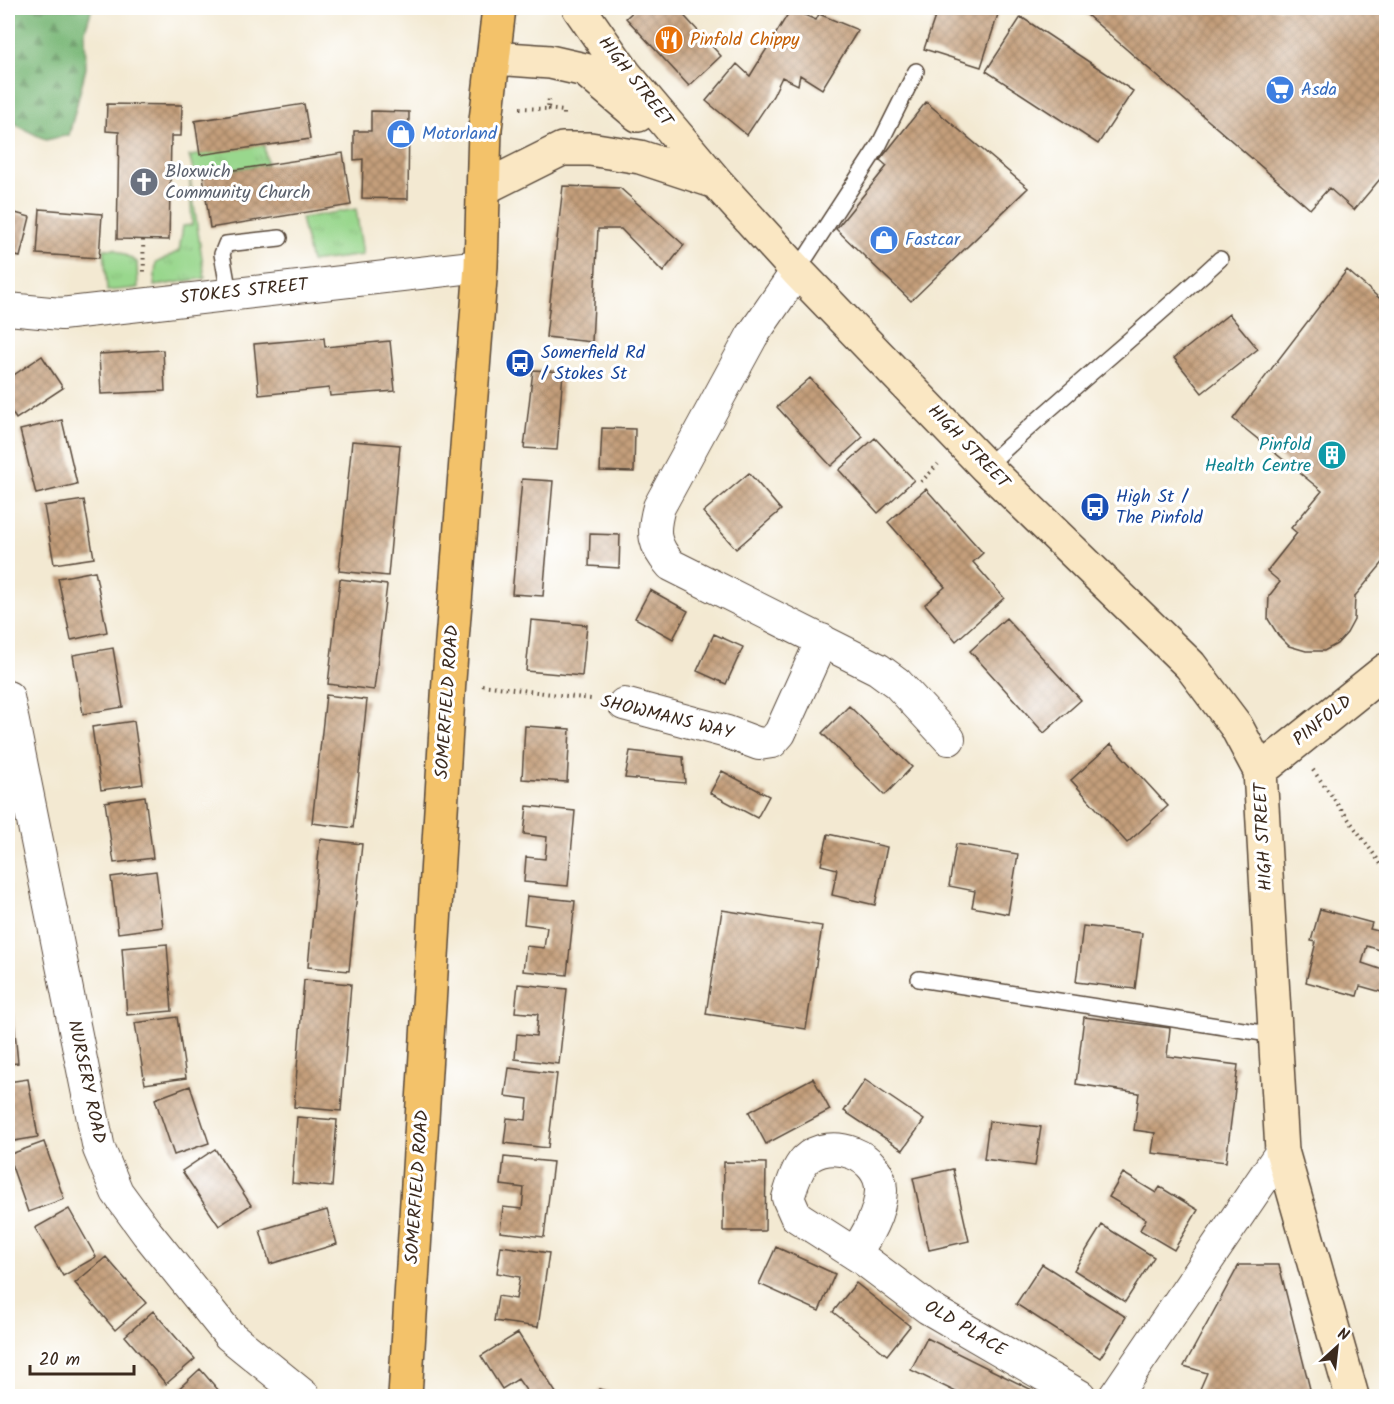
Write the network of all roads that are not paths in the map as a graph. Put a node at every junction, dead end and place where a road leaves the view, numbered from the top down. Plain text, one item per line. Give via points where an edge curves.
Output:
1 (499, 8) edge
2 (579, 8) edge
3 (494, 58) junction
4 (916, 71) dead end
5 (717, 183) junction
6 (484, 188) junction
7 (280, 238) dead end
8 (1220, 259) dead end
9 (481, 266) junction
10 (797, 271) junction
11 (229, 293) junction
12 (8, 309) edge
13 (986, 468) junction
14 (822, 640) junction
15 (1386, 670) edge
16 (8, 698) edge
17 (624, 704) road end
18 (949, 739) dead end
19 (1260, 771) junction
20 (919, 979) dead end
21 (1275, 1035) junction
22 (1282, 1151) junction
23 (855, 1254) dead end
24 (304, 1396) edge
25 (405, 1396) edge
26 (1080, 1396) edge
27 (1115, 1396) edge
28 (1352, 1396) edge

1 - 3 highway, SOMERFIELD ROAD
2 - 5 main road, HIGH STREET via 625,74
3 - 5 main road, HIGH STREET via 550,62 585,70
3 - 6 highway, SOMERFIELD ROAD via 485,129
4 - 10 lane via 879,145
5 - 6 main road, HIGH STREET via 640,157 562,149
5 - 10 main road, HIGH STREET
6 - 9 highway, SOMERFIELD ROAD
7 - 11 lane via 226,244 222,254
8 - 13 lane
9 - 11 street, STOKES STREET
9 - 25 highway, SOMERFIELD ROAD via 449,680
10 - 13 main road, HIGH STREET
10 - 14 street via 752,336 659,507 654,525 660,553 671,565
11 - 12 street, STOKES STREET via 61,314
13 - 19 main road, HIGH STREET via 1190,665 1236,726
14 - 17 street, SHOWMANS WAY via 780,733 767,744
14 - 18 street via 897,683
15 - 19 main road, PINFOLD
16 - 24 street, NURSERY ROAD via 99,1149 117,1192 229,1335
19 - 21 main road, HIGH STREET
20 - 21 lane
21 - 22 main road, HIGH STREET
22 - 27 street
22 - 28 main road, HIGH STREET
23 - 26 street, OLD PLACE via 928,1308

